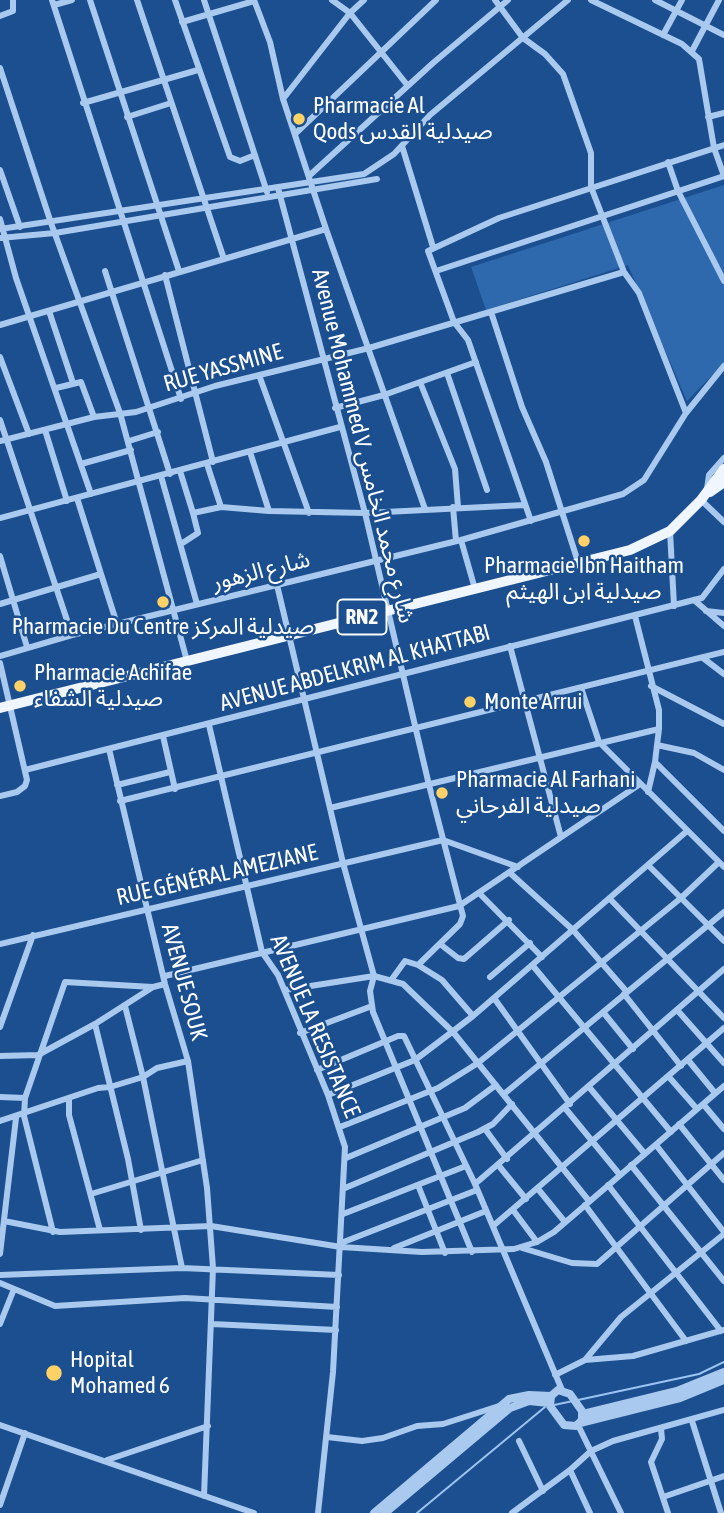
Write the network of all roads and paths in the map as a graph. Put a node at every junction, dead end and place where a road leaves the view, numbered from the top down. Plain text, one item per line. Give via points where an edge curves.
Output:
1 (13, 0) edge
2 (72, 0) edge
3 (90, 0) edge
4 (137, 0) edge
5 (175, 0) edge
6 (204, 0) edge
7 (254, 0) edge
8 (332, 0) edge
9 (364, 0) edge
10 (436, 0) edge
11 (495, 0) edge
12 (508, 0) edge
13 (568, 0) edge
14 (591, 0) edge
15 (655, 0) edge
16 (682, 0) edge
17 (719, 0) edge
18 (53, 3) edge
19 (341, 3) edge
20 (500, 8) junction
21 (676, 11) junction
22 (350, 13) junction
23 (208, 15) junction
24 (0, 16) edge
25 (182, 22) junction
26 (705, 26) junction
27 (663, 35) junction
28 (724, 35) edge
29 (523, 38) junction
30 (692, 51) junction
31 (380, 55) junction
32 (0, 68) edge
33 (198, 70) junction
34 (163, 81) junction
35 (408, 86) junction
36 (118, 93) junction
37 (283, 99) junction
38 (83, 103) junction
39 (171, 103) junction
40 (724, 113) edge
41 (127, 117) junction
42 (708, 117) junction
43 (296, 133) junction
44 (724, 145) edge
45 (402, 146) junction
46 (714, 148) junction
47 (256, 155) junction
48 (668, 162) junction
49 (0, 170) edge
50 (724, 176) edge
51 (377, 179) dead end
52 (312, 182) junction
53 (591, 187) junction
54 (278, 188) junction
55 (267, 189) junction
56 (678, 191) junction
57 (279, 196) junction
58 (268, 197) junction
59 (201, 198) junction
60 (156, 205) junction
61 (205, 206) junction
62 (120, 212) junction
63 (160, 214) junction
64 (601, 216) junction
65 (0, 219) edge
66 (122, 222) junction
67 (51, 223) junction
68 (20, 227) junction
69 (2, 229) edge
70 (326, 229) junction
71 (55, 233) junction
72 (3, 237) edge
73 (292, 240) junction
74 (433, 247) junction
75 (223, 259) junction
76 (104, 271) dead end
77 (179, 271) junction
78 (436, 271) junction
79 (624, 272) junction
80 (165, 275) junction
81 (724, 281) edge
82 (141, 282) junction
83 (110, 292) junction
84 (80, 303) junction
85 (49, 311) junction
86 (491, 312) junction
87 (29, 317) junction
88 (454, 322) junction
89 (0, 325) edge
90 (369, 348) junction
91 (0, 357) edge
92 (321, 359) junction
93 (476, 362) junction
94 (724, 366) edge
95 (447, 373) junction
96 (260, 375) junction
97 (420, 382) junction
98 (72, 383) junction
99 (56, 387) junction
100 (195, 394) junction
101 (384, 395) junction
102 (181, 400) junction
103 (150, 407) junction
104 (335, 408) junction
105 (120, 413) junction
106 (687, 413) junction
107 (94, 417) junction
108 (0, 420) edge
109 (69, 424) junction
110 (340, 427) junction
111 (45, 429) junction
112 (158, 432) junction
113 (29, 433) junction
114 (3, 440) edge
115 (129, 441) junction
116 (285, 443) junction
117 (131, 450) junction
118 (250, 452) junction
119 (724, 458) edge
120 (210, 463) junction
121 (81, 464) junction
122 (724, 469) edge
123 (180, 471) junction
124 (170, 474) junction
125 (161, 476) junction
126 (141, 481) junction
127 (724, 482) edge
128 (487, 490) dead end
129 (91, 494) junction
130 (704, 497) junction
131 (76, 498) junction
132 (67, 501) junction
133 (525, 505) junction
134 (455, 507) junction
135 (221, 508) junction
136 (425, 509) junction
137 (32, 510) junction
138 (269, 511) junction
139 (193, 513) junction
140 (309, 513) junction
141 (365, 513) junction
142 (561, 513) junction
143 (0, 518) edge
144 (531, 521) junction
145 (724, 522) edge
146 (670, 531) junction
147 (458, 540) junction
148 (181, 544) junction
149 (0, 556) edge
150 (376, 561) junction
151 (578, 562) junction
152 (724, 569) edge
153 (101, 574) junction
154 (277, 585) junction
155 (58, 587) junction
156 (475, 589) junction
157 (16, 600) junction
158 (694, 600) junction
159 (0, 604) edge
160 (197, 604) junction
161 (674, 606) junction
162 (174, 610) junction
163 (388, 610) junction
164 (704, 611) junction
165 (724, 613) edge
166 (635, 616) junction
167 (117, 624) junction
168 (724, 626) edge
169 (291, 634) junction
170 (72, 635) junction
171 (510, 646) junction
172 (27, 647) junction
173 (724, 652) edge
174 (0, 656) edge
175 (703, 657) junction
176 (187, 660) junction
177 (0, 663) edge
178 (646, 670) junction
179 (403, 672) junction
180 (724, 674) edge
181 (2, 677) edge
182 (651, 686) junction
183 (581, 688) junction
184 (306, 700) junction
185 (523, 700) junction
186 (5, 707) edge
187 (209, 724) junction
188 (724, 724) edge
189 (659, 729) junction
190 (416, 730) junction
191 (163, 736) junction
192 (599, 742) junction
193 (657, 745) junction
194 (109, 749) junction
195 (319, 754) junction
196 (540, 758) junction
197 (655, 762) junction
198 (25, 770) junction
199 (724, 770) edge
200 (170, 772) junction
201 (220, 779) junction
202 (640, 784) junction
203 (117, 785) junction
204 (429, 785) junction
205 (175, 789) junction
206 (648, 792) junction
207 (0, 796) edge
208 (120, 801) junction
209 (330, 808) junction
210 (687, 831) junction
211 (724, 831) edge
212 (561, 837) junction
213 (443, 840) junction
214 (343, 863) junction
215 (721, 865) edge
216 (649, 866) junction
217 (518, 867) junction
218 (510, 873) junction
219 (245, 887) junction
220 (480, 894) junction
221 (681, 898) junction
222 (611, 900) junction
223 (459, 906) junction
224 (146, 911) junction
225 (724, 912) edge
226 (509, 920) junction
227 (709, 925) junction
228 (361, 930) junction
229 (573, 930) junction
230 (642, 930) junction
231 (33, 935) junction
232 (724, 941) edge
233 (530, 943) junction
234 (0, 944) edge
235 (440, 944) junction
236 (262, 952) junction
237 (542, 957) junction
238 (667, 958) junction
239 (602, 964) junction
240 (418, 965) junction
241 (533, 966) junction
242 (724, 969) edge
243 (374, 976) junction
244 (489, 977) dead end
245 (392, 979) junction
246 (165, 980) junction
247 (153, 987) junction
248 (285, 990) junction
249 (700, 991) junction
250 (625, 993) junction
251 (494, 998) junction
252 (558, 998) junction
253 (125, 1006) junction
254 (372, 1006) junction
255 (678, 1011) junction
256 (603, 1012) junction
257 (473, 1016) junction
258 (724, 1018) edge
259 (95, 1024) junction
260 (0, 1027) edge
261 (724, 1028) edge
262 (583, 1029) junction
263 (517, 1030) junction
264 (453, 1032) junction
265 (654, 1032) junction
266 (300, 1033) junction
267 (385, 1041) junction
268 (707, 1044) junction
269 (633, 1049) junction
270 (38, 1055) junction
271 (0, 1056) edge
272 (415, 1060) junction
273 (688, 1060) junction
274 (188, 1061) junction
275 (478, 1063) junction
276 (724, 1063) edge
277 (541, 1064) junction
278 (615, 1065) junction
279 (681, 1066) junction
280 (396, 1069) junction
281 (317, 1070) junction
282 (143, 1077) junction
283 (669, 1077) junction
284 (496, 1085) junction
285 (724, 1086) edge
286 (110, 1087) junction
287 (589, 1087) junction
288 (430, 1091) junction
289 (715, 1093) junction
290 (504, 1094) junction
291 (328, 1095) junction
292 (0, 1097) edge
293 (25, 1098) junction
294 (69, 1098) junction
295 (643, 1099) junction
296 (408, 1100) junction
297 (512, 1104) junction
298 (567, 1106) junction
299 (700, 1106) junction
300 (20, 1117) junction
301 (443, 1118) junction
302 (0, 1121) edge
303 (618, 1121) junction
304 (679, 1124) junction
305 (340, 1127) junction
306 (420, 1128) junction
307 (485, 1129) junction
308 (724, 1129) edge
309 (671, 1132) junction
310 (536, 1135) junction
311 (593, 1143) junction
312 (455, 1144) junction
313 (656, 1145) junction
314 (724, 1153) edge
315 (431, 1154) junction
316 (645, 1154) junction
317 (346, 1158) junction
318 (507, 1159) junction
319 (203, 1160) junction
320 (10, 1164) junction
321 (712, 1164) junction
322 (631, 1165) junction
323 (0, 1166) edge
324 (466, 1166) junction
325 (499, 1166) junction
326 (562, 1167) junction
327 (163, 1173) junction
328 (620, 1175) junction
329 (441, 1177) junction
330 (724, 1180) edge
331 (133, 1182) junction
332 (418, 1185) junction
333 (608, 1185) junction
334 (688, 1185) junction
335 (476, 1187) junction
336 (345, 1188) junction
337 (538, 1189) junction
338 (91, 1194) junction
339 (2, 1198) edge
340 (526, 1199) junction
341 (451, 1200) junction
342 (587, 1203) junction
343 (666, 1207) junction
344 (428, 1209) junction
345 (513, 1210) junction
346 (486, 1212) junction
347 (343, 1214) junction
348 (4, 1221) junction
349 (460, 1222) junction
350 (565, 1222) junction
351 (211, 1226) junction
352 (493, 1226) junction
353 (643, 1227) junction
354 (174, 1228) junction
355 (100, 1230) junction
356 (141, 1230) junction
357 (437, 1231) junction
358 (53, 1232) junction
359 (724, 1233) edge
360 (537, 1242) junction
361 (341, 1245) junction
362 (522, 1248) junction
363 (619, 1248) junction
364 (390, 1250) junction
365 (503, 1251) junction
366 (472, 1252) junction
367 (702, 1252) junction
368 (445, 1253) junction
369 (0, 1254) edge
370 (181, 1268) junction
371 (213, 1268) junction
372 (677, 1272) junction
373 (0, 1275) edge
374 (339, 1275) junction
375 (724, 1280) edge
376 (0, 1283) edge
377 (14, 1289) junction
378 (652, 1293) junction
379 (212, 1300) junction
380 (337, 1307) junction
381 (0, 1324) edge
382 (212, 1324) junction
383 (336, 1330) junction
384 (723, 1331) edge
385 (686, 1341) junction
386 (584, 1360) junction
387 (724, 1372) edge
388 (555, 1375) junction
389 (724, 1380) edge
390 (562, 1390) junction
391 (550, 1399) junction
392 (501, 1405) junction
393 (724, 1410) edge
394 (580, 1421) junction
395 (692, 1421) junction
396 (0, 1425) edge
397 (208, 1426) junction
398 (661, 1429) junction
399 (25, 1433) junction
400 (327, 1437) junction
401 (519, 1441) dead end
402 (591, 1451) junction
403 (106, 1461) junction
404 (570, 1470) junction
405 (724, 1476) edge
406 (711, 1480) junction
407 (543, 1491) junction
408 (204, 1496) junction
409 (663, 1497) junction
410 (0, 1505) edge
411 (524, 1509) edge
412 (254, 1513) edge
413 (318, 1513) edge
414 (374, 1513) edge
415 (385, 1513) edge
416 (512, 1513) edge
417 (590, 1513) edge
418 (621, 1513) edge
419 (668, 1513) edge
420 (721, 1513) edge

1 - 24 street via 13,11
2 - 18 street
3 - 36 street
4 - 34 street
5 - 25 street
6 - 23 street
7 - 23 street
7 - 37 street via 270,42
8 - 19 street
9 - 22 street
10 - 31 street
11 - 20 street
12 - 20 street
13 - 29 street
14 - 27 street
15 - 21 street
16 - 21 street
17 - 26 street
18 - 38 street
19 - 22 street
20 - 29 street
20 - 35 street
21 - 26 street
21 - 27 street
22 - 31 street
22 - 37 street
23 - 25 street
23 - 47 street
25 - 33 street
26 - 28 street
26 - 30 street
27 - 30 street
29 - 45 street via 430,115
29 - 53 street via 557,65 569,86 591,153
30 - 42 street via 699,59
31 - 35 street
31 - 43 street
32 - 67 street
33 - 34 street
33 - 47 street via 230,157 240,161
34 - 36 street
34 - 39 street
35 - 52 street
36 - 38 street
36 - 41 street
37 - 43 street
38 - 62 street
39 - 41 street
39 - 59 street
40 - 42 street
41 - 60 street
42 - 46 street
43 - 52 street
44 - 46 street
45 - 52 street via 364,174
45 - 74 street
46 - 48 street
46 - 50 street
47 - 55 street
48 - 53 street
48 - 56 street
49 - 68 street
50 - 56 street
51 - 52 street
52 - 54 street
52 - 57 street
52 - 70 street
53 - 64 street
53 - 74 street
54 - 55 street
54 - 57 street, Avenue Mohammed V شارع محمد الخامس
55 - 58 street
55 - 59 street
56 - 64 street
56 - 81 street
57 - 58 street
57 - 73 street, Avenue Mohammed V شارع محمد الخامس
58 - 61 street
59 - 60 street
59 - 61 street
60 - 62 street
60 - 63 street
61 - 63 street
61 - 75 street
62 - 66 street
62 - 67 street
63 - 66 street
63 - 77 street
64 - 78 street
64 - 79 street
65 - 69 street
66 - 71 street
66 - 82 street
67 - 68 street
67 - 71 street
68 - 69 street
69 - 72 street
70 - 73 street
70 - 90 street
71 - 72 street
71 - 84 street
72 - 87 street
73 - 75 street
73 - 92 street, Avenue Mohammed V شارع محمد الخامس
74 - 78 street via 428,251
75 - 77 street
76 - 83 street
77 - 80 street
78 - 88 street
79 - 86 street, RUE YASSMINE
79 - 106 street via 639,293
80 - 82 street
80 - 100 street
82 - 83 street
82 - 102 street
83 - 84 street
83 - 103 street
84 - 85 street
84 - 105 street
85 - 87 street
85 - 98 street
86 - 88 street, RUE YASSMINE
86 - 142 street
87 - 89 street
87 - 99 street
88 - 90 street, RUE YASSMINE
88 - 93 street via 465,333
90 - 92 street, RUE YASSMINE
90 - 101 street
91 - 113 street
92 - 96 street, RUE YASSMINE
92 - 104 street, Avenue Mohammed V شارع محمد الخامس
93 - 95 street
93 - 133 street
94 - 106 street, شارع الزهور
95 - 97 street
95 - 128 street
96 - 100 street, RUE YASSMINE
96 - 116 street
97 - 101 street
97 - 134 street via 455,470
98 - 99 street
98 - 107 street via 83,384
99 - 109 street
100 - 102 street, RUE YASSMINE
100 - 120 street
101 - 104 street
101 - 136 street
102 - 103 street, RUE YASSMINE
103 - 105 street, RUE YASSMINE
103 - 112 street
104 - 110 street, Avenue Mohammed V شارع محمد الخامس
105 - 107 street, RUE YASSMINE
105 - 115 street
106 - 142 street, شارع الزهور via 657,463 634,488
107 - 109 street, RUE YASSMINE
108 - 114 street
109 - 111 street, RUE YASSMINE
109 - 121 street
110 - 116 street
110 - 141 street, Avenue Mohammed V شارع محمد الخامس
111 - 113 street, RUE YASSMINE
111 - 132 street
112 - 115 street
112 - 124 street
113 - 114 street, RUE YASSMINE
114 - 137 street
115 - 117 street
116 - 118 street
116 - 140 street
117 - 121 street
117 - 126 street
118 - 120 street
118 - 138 street
119 - 130 street via 709,475
120 - 123 street
120 - 135 street
121 - 129 street
122 - 130 main road, RN2
123 - 124 street
123 - 139 street
124 - 125 street
125 - 126 street
125 - 148 street
126 - 129 street
126 - 162 street
127 - 130 main road, RN2
129 - 131 street
130 - 145 street
130 - 146 main road, RN2
131 - 132 street
131 - 153 street
132 - 137 street
133 - 134 street
133 - 144 street
134 - 136 street
134 - 147 street
135 - 138 street
135 - 139 street
136 - 141 street
137 - 143 street
137 - 155 street
138 - 140 street
139 - 148 street via 198,533
140 - 141 street
141 - 150 street, Avenue Mohammed V شارع محمد الخامس
142 - 144 street, شارع الزهور
142 - 151 street
144 - 147 street, شارع الزهور
146 - 151 main road, RN2 via 646,544
146 - 161 street
147 - 150 street, شارع الزهور
147 - 156 street
148 - 160 street
149 - 157 street
150 - 154 street, شارع الزهور
150 - 163 street, Avenue Mohammed V شارع محمد الخامس
151 - 156 main road, RN2
152 - 158 street, AVENUE ABDELKRIM AL KHATTABI via 702,598
153 - 155 street
153 - 167 street
154 - 160 street, شارع الزهور
154 - 169 street
155 - 157 street
155 - 170 street
156 - 163 main road, RN2
157 - 159 street
157 - 172 street
158 - 161 street, AVENUE ABDELKRIM AL KHATTABI
158 - 164 street
160 - 162 street, شارع الزهور
161 - 166 street, AVENUE ABDELKRIM AL KHATTABI
162 - 167 street, شارع الزهور
162 - 176 street
163 - 169 main road, RN2
163 - 179 street, Avenue Mohammed V شارع محمد الخامس
164 - 165 street
164 - 168 street
166 - 171 street, AVENUE ABDELKRIM AL KHATTABI
166 - 178 street
167 - 170 street, شارع الزهور
169 - 176 main road, RN2
169 - 184 street
170 - 172 street, شارع الزهور
171 - 179 street, AVENUE ABDELKRIM AL KHATTABI
171 - 185 street
172 - 174 street, شارع الزهور
173 - 175 street
175 - 178 street
175 - 180 street
176 - 186 main road, RN2
177 - 181 street
178 - 182 street
178 - 183 street
179 - 184 street, AVENUE ABDELKRIM AL KHATTABI
179 - 190 street, Avenue Mohammed V شارع محمد الخامس
181 - 186 street
182 - 188 street
182 - 189 street
183 - 185 street
183 - 192 street
184 - 187 street, AVENUE ABDELKRIM AL KHATTABI
184 - 195 street
185 - 190 street
185 - 196 street
186 - 198 street
187 - 191 street, AVENUE ABDELKRIM AL KHATTABI
187 - 201 street, AVENUE LA RESISTANCE
189 - 192 street
189 - 193 street
190 - 195 street
190 - 204 street, Avenue Mohammed V شارع محمد الخامس
191 - 194 street, AVENUE ABDELKRIM AL KHATTABI
191 - 200 street
192 - 196 street
192 - 202 street
193 - 197 street
193 - 199 street via 694,753
194 - 198 street, AVENUE ABDELKRIM AL KHATTABI
194 - 203 street, AVENUE SOUK
195 - 201 street
195 - 209 street
196 - 204 street
196 - 212 street
197 - 206 street
197 - 211 street
198 - 207 street via 25,786
200 - 203 street
200 - 205 street
201 - 205 street
201 - 219 street, AVENUE LA RESISTANCE
202 - 206 street
202 - 212 street
203 - 208 street, AVENUE SOUK
204 - 209 street
204 - 213 street, Avenue Mohammed V شارع محمد الخامس
205 - 208 street
206 - 210 street
208 - 224 street, AVENUE SOUK
209 - 214 street
210 - 215 street
210 - 216 street
212 - 217 street
213 - 214 street, RUE GÉNÉRAL AMEZIANE
213 - 217 street
213 - 223 street, Avenue Mohammed V شارع محمد الخامس
214 - 219 street, RUE GÉNÉRAL AMEZIANE
214 - 228 street
215 - 221 street
216 - 221 street
216 - 222 street
217 - 218 street
218 - 220 street
218 - 229 street
219 - 224 street, RUE GÉNÉRAL AMEZIANE
219 - 236 street, AVENUE LA RESISTANCE
220 - 223 street
220 - 226 street
221 - 227 street
221 - 230 street
222 - 229 street
222 - 230 street
223 - 228 street
223 - 235 street via 462,921
224 - 231 street, RUE GÉNÉRAL AMEZIANE
224 - 246 street, AVENUE SOUK
225 - 227 street
226 - 233 street
226 - 235 street via 464,959
227 - 232 street
227 - 238 street
228 - 236 street
228 - 243 street
229 - 237 street
229 - 239 street
230 - 238 street
230 - 239 street
231 - 234 street, RUE GÉNÉRAL AMEZIANE
231 - 260 street
233 - 237 street
233 - 244 street
235 - 240 street
236 - 246 street
236 - 248 street, AVENUE LA RESISTANCE
237 - 241 street
238 - 249 street
238 - 250 street
239 - 250 street
239 - 252 street
240 - 245 street via 405,961
240 - 257 street via 442,980
241 - 251 street
241 - 252 street
242 - 249 street
243 - 245 street
243 - 248 street
243 - 254 street
245 - 264 street
246 - 247 street
246 - 274 street, AVENUE SOUK
247 - 253 street
247 - 270 street via 65,982
248 - 266 street, AVENUE LA RESISTANCE
249 - 255 street
249 - 258 street
250 - 256 street
250 - 265 street
251 - 257 street
251 - 263 street
252 - 262 street
252 - 263 street
253 - 259 street
253 - 282 street
254 - 266 street
254 - 267 street
255 - 265 street
255 - 268 street
256 - 262 street
256 - 269 street
257 - 264 street
259 - 270 street
259 - 286 street
261 - 268 street
262 - 277 street
262 - 278 street
263 - 275 street
263 - 277 street
264 - 272 street
264 - 275 street
265 - 269 street
265 - 279 street
266 - 281 street, AVENUE LA RESISTANCE
267 - 272 street via 403,1035
267 - 280 street
267 - 281 street
268 - 273 street
268 - 276 street
269 - 278 street
270 - 271 street
270 - 293 street
272 - 280 street
272 - 288 street
273 - 279 street
273 - 289 street
274 - 282 street via 157,1068
274 - 319 street, AVENUE SOUK
275 - 284 street
275 - 288 street
277 - 290 street
277 - 298 street
278 - 287 street
278 - 295 street
279 - 283 street
280 - 291 street
280 - 296 street
281 - 291 street, AVENUE LA RESISTANCE
282 - 286 street
282 - 327 street
283 - 295 street
283 - 299 street
284 - 290 street
284 - 301 street via 477,1101
285 - 289 street
286 - 294 street
286 - 331 street
287 - 298 street
287 - 303 street
288 - 296 street
288 - 301 street
289 - 299 street
290 - 297 street
291 - 305 street, AVENUE LA RESISTANCE
292 - 293 street
293 - 300 street
294 - 300 street
294 - 338 street via 69,1115
295 - 303 street
295 - 309 street
296 - 305 street
296 - 306 street
297 - 307 street
297 - 310 street
298 - 310 street
298 - 311 street
299 - 304 street
299 - 308 street
300 - 302 street
300 - 320 street
300 - 358 street
301 - 306 street
301 - 312 street
303 - 311 street
303 - 316 street
304 - 309 street
304 - 321 street
305 - 317 street, AVENUE LA RESISTANCE
306 - 315 street
306 - 317 street
307 - 312 street
307 - 318 street
309 - 313 street
310 - 318 street
310 - 326 street
311 - 326 street
311 - 328 street
312 - 315 street
312 - 324 street
313 - 316 street
313 - 334 street
314 - 321 street
315 - 329 street
315 - 336 street
316 - 322 street
317 - 336 street, AVENUE LA RESISTANCE
318 - 325 street
319 - 327 street
319 - 351 street, AVENUE SOUK
320 - 323 street
320 - 339 street
321 - 330 street
321 - 334 street
322 - 328 street
322 - 343 street
324 - 329 street
324 - 335 street
325 - 335 street
325 - 340 street
326 - 337 street
326 - 342 street
327 - 331 street
327 - 354 street
328 - 333 street
329 - 332 street
329 - 341 street
331 - 338 street
331 - 356 street
332 - 344 street
332 - 347 street
333 - 342 street
333 - 353 street
334 - 343 street
334 - 359 street
335 - 341 street
335 - 346 street
336 - 347 street, AVENUE LA RESISTANCE
337 - 340 street
337 - 350 street
338 - 355 street
339 - 348 street
340 - 345 street
341 - 344 street
341 - 349 street
342 - 350 street
342 - 363 street
343 - 353 street
343 - 367 street
344 - 357 street
344 - 361 street
345 - 352 street
345 - 360 street
346 - 349 street
346 - 352 street
347 - 361 street, AVENUE LA RESISTANCE
348 - 358 street
348 - 369 street
349 - 357 street
349 - 366 street
350 - 360 street
351 - 354 street
351 - 361 street
351 - 371 street, AVENUE SOUK
352 - 365 street
353 - 363 street
353 - 372 street
354 - 356 street
354 - 370 street
355 - 356 street
355 - 358 street
357 - 364 street
357 - 368 street
359 - 367 street
360 - 362 street
361 - 364 street
361 - 374 street, AVENUE LA RESISTANCE
362 - 363 street via 583,1266 597,1265
362 - 365 street
363 - 378 street
364 - 368 street
365 - 366 street
365 - 388 street
366 - 368 street
367 - 372 street
367 - 375 street
370 - 371 street
370 - 373 street
371 - 374 street
371 - 379 street, AVENUE SOUK
372 - 378 street
372 - 384 street
374 - 380 street, AVENUE LA RESISTANCE
376 - 377 street
377 - 379 street via 55,1306
377 - 381 street
378 - 385 street
378 - 386 street via 621,1317
379 - 380 street
379 - 382 street, AVENUE SOUK
380 - 383 street, AVENUE LA RESISTANCE
382 - 383 street
382 - 397 street, AVENUE SOUK
383 - 400 street, AVENUE LA RESISTANCE
384 - 385 street
385 - 386 street via 633,1356
386 - 388 street
387 - 394 street
388 - 390 street
389 - 394 street via 673,1400
390 - 391 street
390 - 394 street via 570,1394
391 - 392 street via 519,1395
391 - 394 street via 564,1425
391 - 415 street via 510,1408
392 - 400 street via 383,1438 354,1441
392 - 414 street
393 - 395 street
394 - 402 street
395 - 398 street
395 - 406 street
396 - 399 street
397 - 403 street
397 - 408 street, AVENUE SOUK
398 - 402 street
398 - 409 street via 662,1439 651,1462
399 - 403 street
399 - 410 street
400 - 413 street, AVENUE LA RESISTANCE
401 - 407 street
402 - 404 street
402 - 418 street
403 - 408 street
404 - 407 street
404 - 417 street
405 - 406 street
406 - 409 street
406 - 420 street
407 - 411 street
408 - 412 street
409 - 419 street
411 - 416 street

